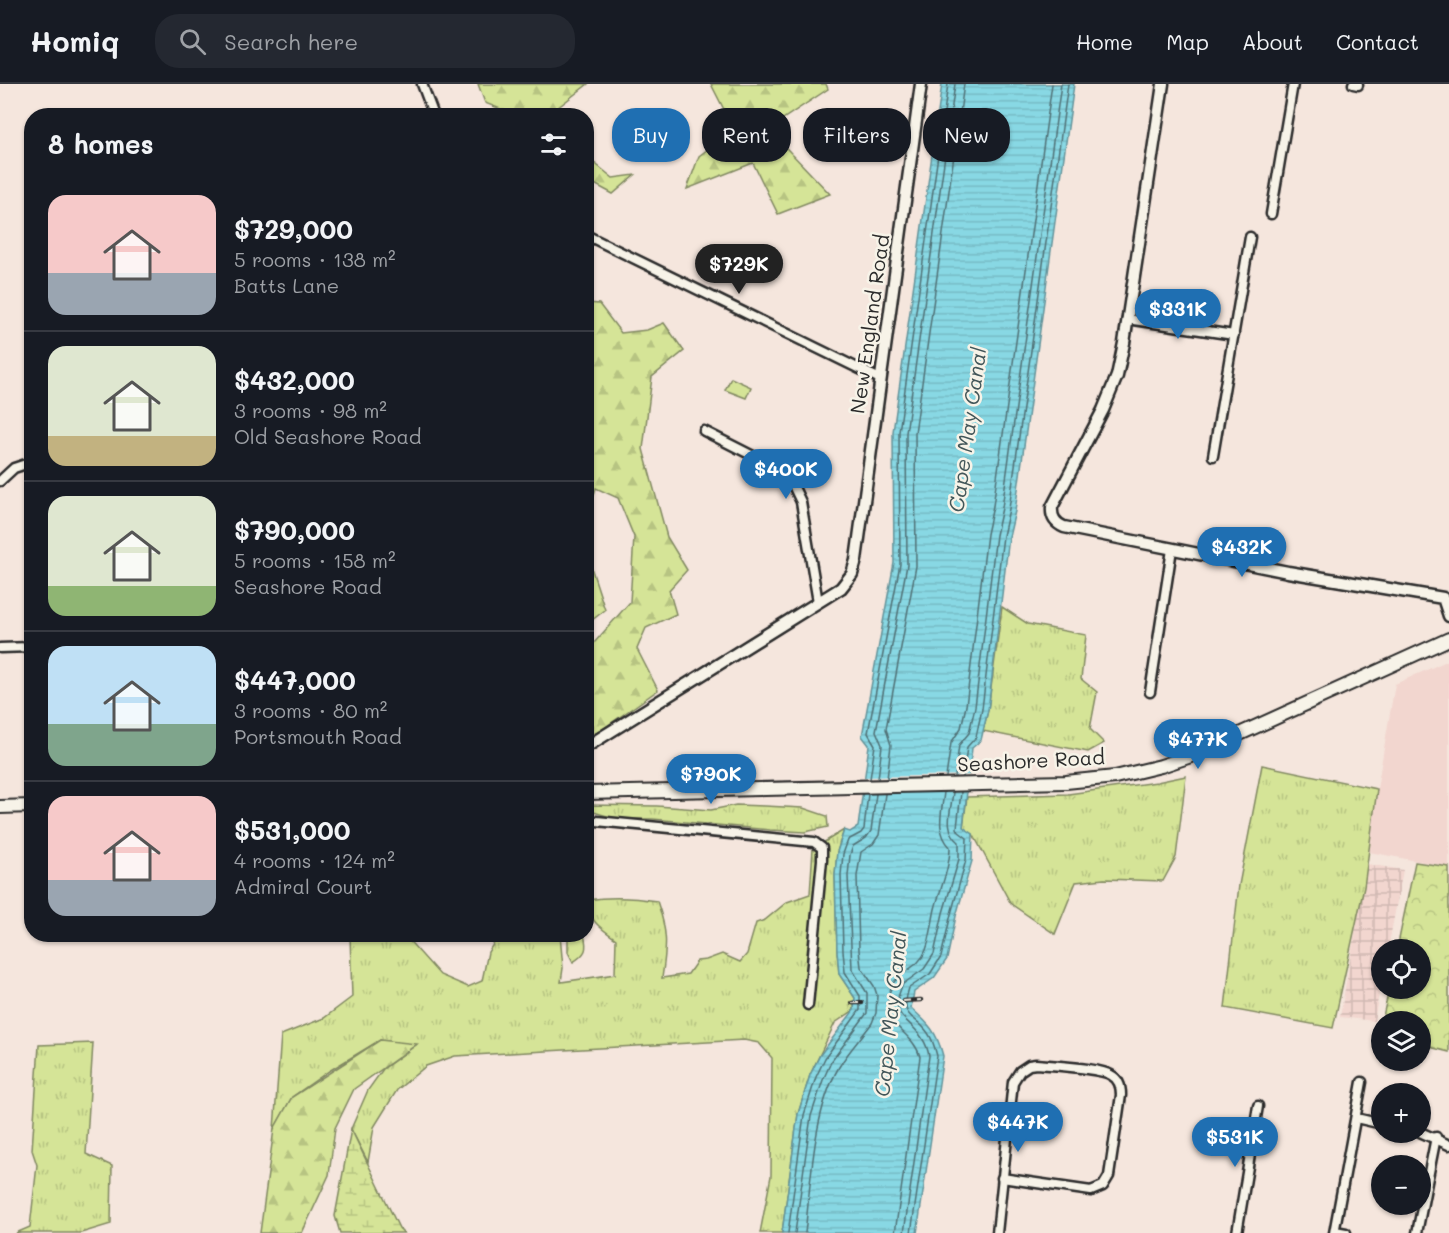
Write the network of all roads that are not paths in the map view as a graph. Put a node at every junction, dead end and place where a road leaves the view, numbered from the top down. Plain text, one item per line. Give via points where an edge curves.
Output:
1 (422, 84) edge
2 (921, 84) edge
3 (1163, 84) edge
4 (1293, 84) edge
5 (1353, 84) edge
6 (1358, 85) edge
7 (431, 108) edge
8 (1271, 214) dead end
9 (1250, 237) dead end
10 (594, 239) edge
11 (1126, 319) junction
12 (1234, 335) junction
13 (880, 379) junction
14 (704, 431) dead end
15 (1213, 456) dead end
16 (24, 465) edge
17 (0, 481) edge
18 (1172, 549) junction
19 (1446, 598) edge
20 (818, 602) junction
21 (1449, 616) edge
22 (1449, 639) edge
23 (24, 647) edge
24 (0, 648) edge
25 (1150, 692) dead end
26 (594, 742) edge
27 (594, 793) edge
28 (24, 806) edge
29 (0, 807) edge
30 (594, 821) edge
31 (808, 1005) dead end
32 (1362, 1083) dead end
33 (1258, 1106) dead end
34 (1356, 1118) junction
35 (1371, 1121) edge
36 (1431, 1135) edge
37 (1436, 1137) junction
38 (1449, 1145) edge
39 (1002, 1178) junction
40 (1335, 1232) edge
41 (997, 1233) edge
42 (1237, 1233) edge
43 (1346, 1233) edge
44 (1418, 1233) edge

1 - 7 street
2 - 13 street, New England Road
3 - 11 street
4 - 8 street
5 - 6 street
9 - 12 street
10 - 13 street
11 - 12 street
11 - 18 street via 1112,391 1052,512 1055,521 1064,527
12 - 15 street
13 - 20 street, New England Road via 855,567 847,582
14 - 20 street via 789,477 801,502
16 - 17 street
18 - 19 street
18 - 25 street
19 - 21 street
20 - 26 street, New England Road
22 - 27 main road, Seashore Road via 1213,748 1161,766 1092,780
23 - 24 street
28 - 29 main road
30 - 31 street via 814,842 822,849 822,860
32 - 34 street
33 - 42 street
34 - 35 street
34 - 40 street
36 - 37 street
37 - 38 street
37 - 44 street
39 - 39 street via 1013,1082 1020,1071 1036,1064 1106,1072 1116,1079 1121,1095 1109,1176 1103,1186 1090,1191
39 - 41 street
40 - 43 street

